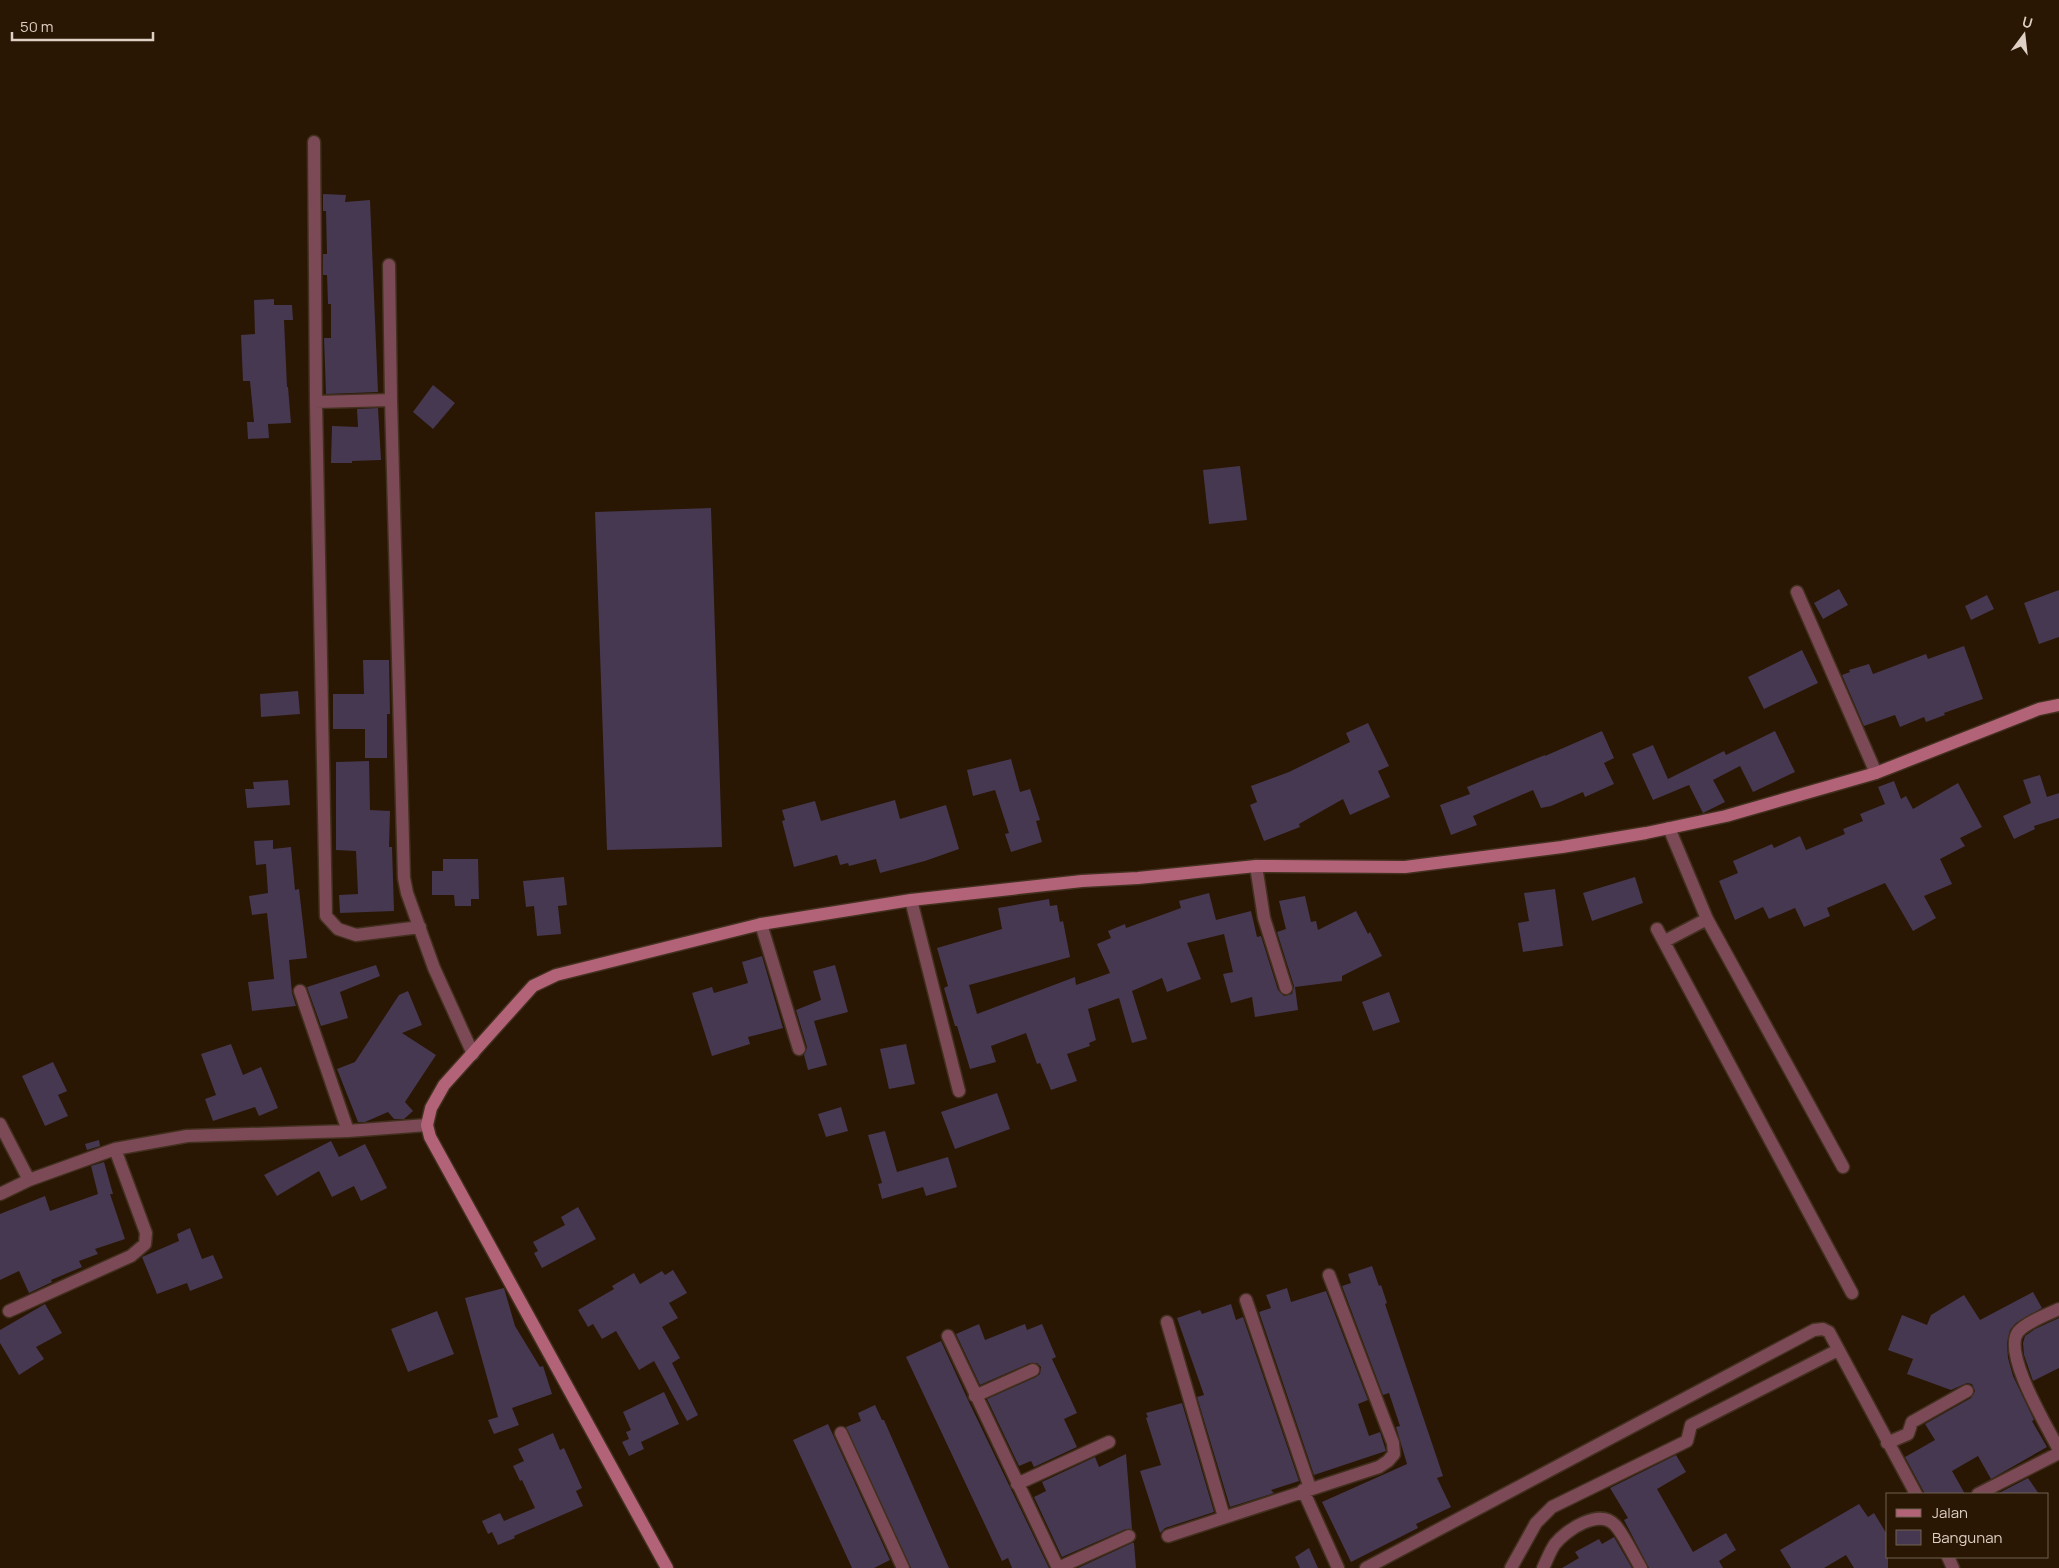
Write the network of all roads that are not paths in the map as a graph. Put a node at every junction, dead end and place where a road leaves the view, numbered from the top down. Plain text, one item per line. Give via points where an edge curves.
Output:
1 (314, 142) dead end
2 (390, 265) dead end
3 (391, 400) junction
4 (316, 402) junction
5 (1797, 592) dead end
6 (2059, 705) edge
7 (1876, 773) junction
8 (1669, 828) junction
9 (1256, 866) junction
10 (911, 900) junction
11 (1707, 919) junction
12 (761, 924) junction
13 (420, 927) junction
14 (1657, 929) dead end
15 (1664, 941) junction
16 (1286, 988) dead end
17 (300, 991) dead end
18 (799, 1049) dead end
19 (472, 1054) junction
20 (959, 1091) dead end
21 (0, 1124) edge
22 (427, 1125) junction
23 (348, 1131) junction
24 (115, 1149) junction
25 (1843, 1167) dead end
26 (29, 1180) junction
27 (0, 1194) edge
28 (1329, 1275) dead end
29 (1852, 1293) dead end
30 (1246, 1300) dead end
31 (2059, 1309) edge
32 (9, 1311) dead end
33 (1167, 1322) dead end
34 (948, 1336) dead end
35 (1838, 1348) junction
36 (1033, 1370) dead end
37 (1967, 1391) dead end
38 (976, 1396) junction
39 (841, 1433) dead end
40 (1109, 1442) dead end
41 (1888, 1443) junction
42 (2059, 1451) edge
43 (1017, 1484) junction
44 (1307, 1489) junction
45 (1915, 1493) edge
46 (1980, 1493) edge
47 (1224, 1517) junction
48 (1129, 1536) dead end
49 (1168, 1536) dead end
50 (667, 1568) edge
51 (903, 1568) edge
52 (1058, 1568) edge
53 (1338, 1568) edge
54 (1366, 1568) edge
55 (1511, 1568) edge
56 (1544, 1568) edge
57 (1640, 1568) edge

1 - 4 street
2 - 3 street
3 - 4 street
3 - 13 street via 404,878
4 - 13 street via 326,916 338,929 356,936
5 - 7 street
6 - 7 street via 2040,709
7 - 8 street via 1726,816
8 - 9 street via 1562,847 1405,867
8 - 11 street
9 - 10 street
9 - 16 street via 1264,918
10 - 12 street
10 - 20 street
11 - 15 street
11 - 25 street
12 - 18 street
12 - 19 street via 556,975 533,986
13 - 19 street via 434,968
14 - 15 street
15 - 29 street
17 - 23 street
19 - 22 street via 444,1085 430,1108
21 - 26 street
22 - 23 street
22 - 50 street via 430,1136
23 - 24 street via 187,1136
24 - 26 street
24 - 32 street via 146,1233 145,1244 131,1256
26 - 27 street
28 - 44 street via 1393,1443 1394,1454 1378,1467
30 - 44 street
31 - 42 street via 2022,1328 2014,1340 2014,1351
33 - 47 street
34 - 38 street
35 - 41 street
35 - 54 street via 1829,1332 1814,1330
35 - 55 street via 1692,1425 1687,1440 1552,1507 1536,1523
36 - 38 street
37 - 41 street via 1912,1422 1908,1434
38 - 43 street
39 - 51 street
40 - 43 street
41 - 45 street
42 - 46 street
43 - 52 street
44 - 47 street
44 - 53 street
47 - 49 street
48 - 52 street
56 - 57 street via 1556,1544 1591,1519 1615,1524

